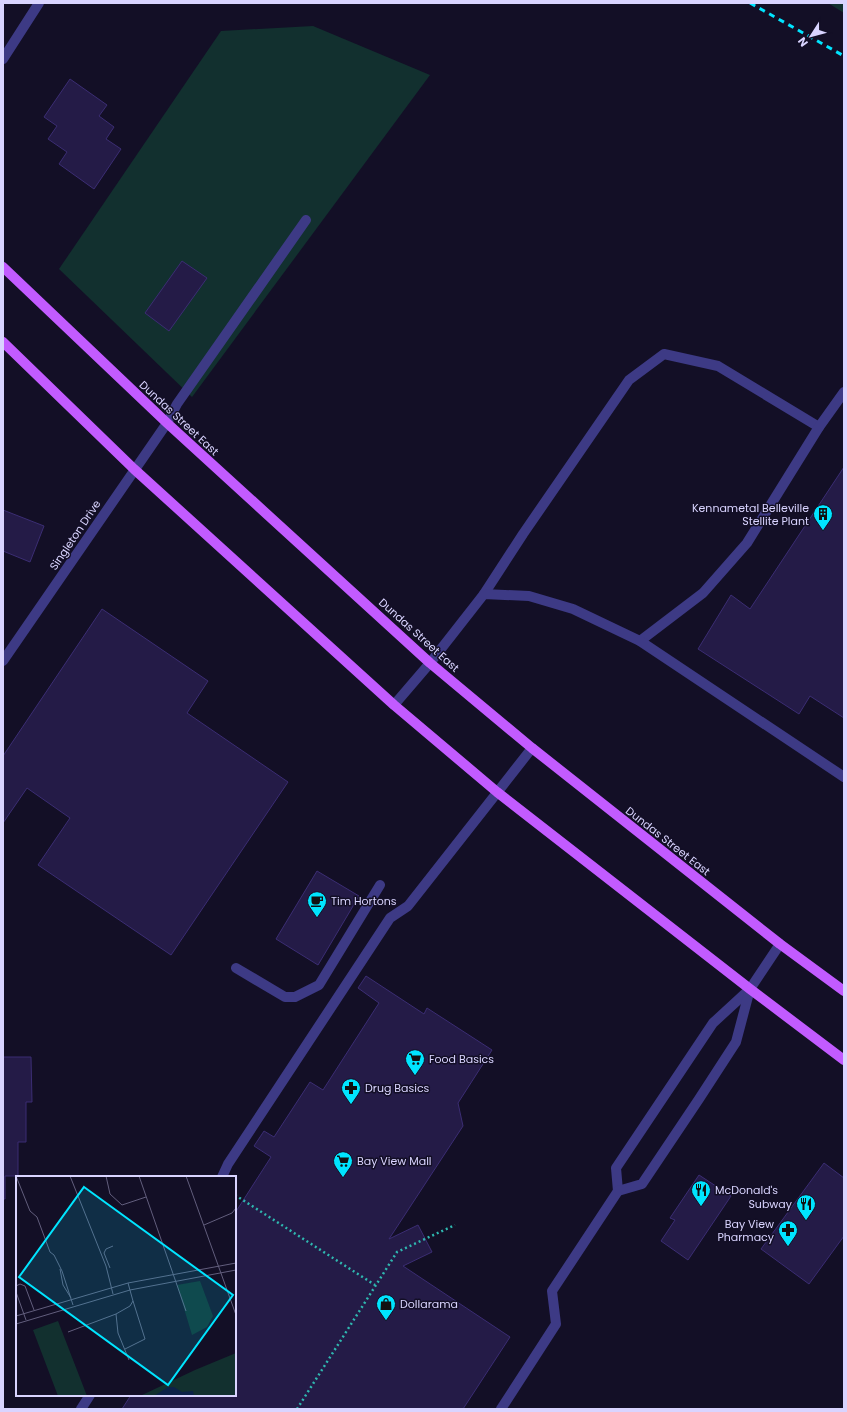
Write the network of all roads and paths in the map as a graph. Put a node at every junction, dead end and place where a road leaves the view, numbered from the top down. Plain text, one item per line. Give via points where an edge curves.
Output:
1 (39, 3) edge
2 (3, 59) edge
3 (306, 220) dead end
4 (3, 267) edge
5 (3, 342) edge
6 (844, 392) edge
7 (166, 423) junction
8 (819, 427) junction
9 (134, 469) junction
10 (484, 594) junction
11 (640, 642) junction
12 (3, 661) edge
13 (430, 663) junction
14 (394, 705) junction
15 (532, 748) junction
16 (844, 777) edge
17 (498, 792) junction
18 (380, 884) dead end
19 (780, 944) junction
20 (236, 968) dead end
21 (750, 989) junction
22 (844, 992) edge
23 (844, 1060) edge
24 (222, 1176) edge
25 (618, 1191) junction
26 (236, 1196) edge
27 (454, 1225) dead end
28 (375, 1285) junction
29 (89, 1396) edge
30 (81, 1409) edge
31 (297, 1409) edge
32 (501, 1409) edge

1 - 2 street
3 - 7 street, Singleton Drive
4 - 7 main road, Dundas Street East
5 - 9 main road
6 - 8 street
7 - 9 street, Singleton Drive
7 - 13 main road, Dundas Street East
8 - 10 street via 718,366 664,354 629,380
8 - 11 street via 747,543 703,593
9 - 12 street, Singleton Drive
9 - 14 main road
10 - 11 street via 529,596 573,609
10 - 13 street
11 - 16 street
13 - 14 street
13 - 15 main road, Dundas Street East
14 - 17 main road
15 - 17 street
15 - 19 main road, Dundas Street East
17 - 21 main road
17 - 24 street via 408,906 390,918
18 - 20 street via 319,985 295,997 285,997
19 - 21 street
19 - 22 main road, Dundas Street East
21 - 23 main road
21 - 25 street via 713,1023 616,1168
21 - 25 street via 736,1042 699,1099 642,1184
25 - 32 street via 552,1291 556,1324
26 - 28 path
27 - 28 path via 396,1252
28 - 31 path
29 - 30 street

